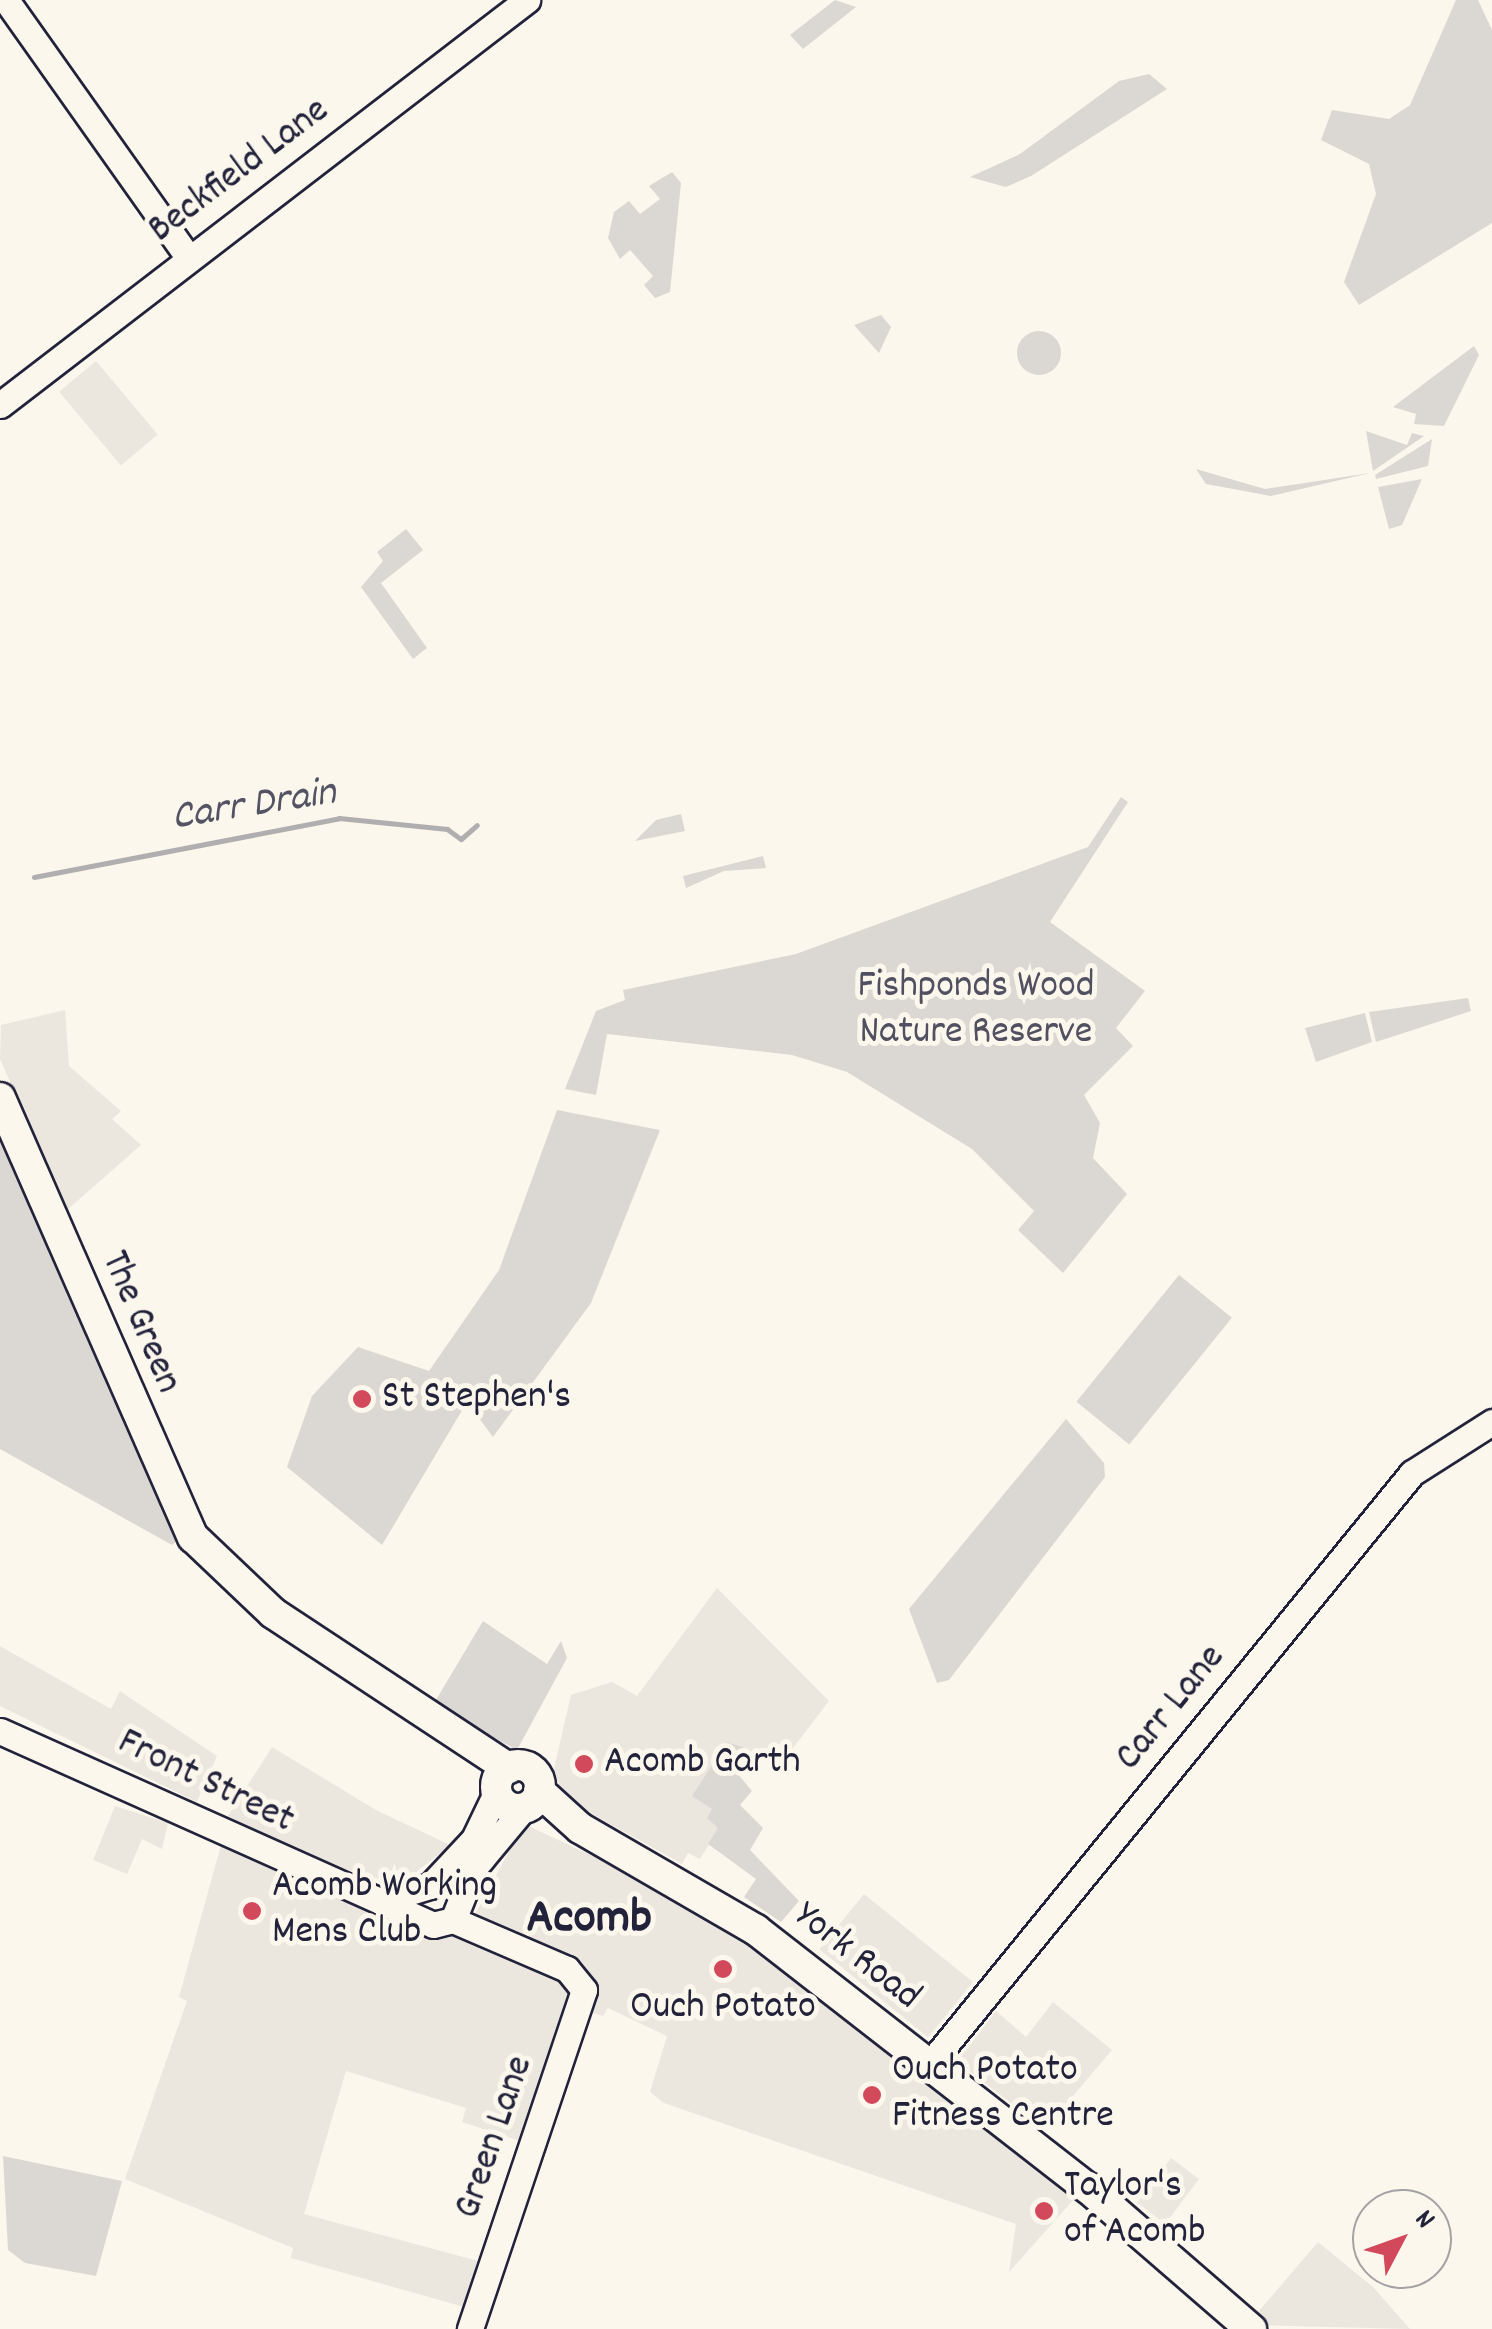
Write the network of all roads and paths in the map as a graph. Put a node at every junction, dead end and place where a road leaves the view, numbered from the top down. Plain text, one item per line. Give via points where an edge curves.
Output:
1 (6, 0) edge
2 (528, 0) edge
3 (190, 258) junction
4 (0, 406) edge
5 (0, 1098) edge
6 (1492, 1422) edge
7 (0, 1731) edge
8 (500, 1782) junction
9 (529, 1803) junction
10 (427, 1889) junction
11 (380, 1901) junction
12 (455, 1909) junction
13 (426, 1922) junction
14 (928, 2066) junction
15 (470, 2329) edge
16 (1251, 2329) edge

1 - 3 street
2 - 3 street, Beckfield Lane
3 - 4 street, Beckfield Lane
5 - 8 main road, The Green via 163,1481 222,1569 468,1749
6 - 14 street, Carr Lane via 1412,1474
7 - 11 street, Front Street
8 - 9 main road, York Road via 530,1770
8 - 10 street via 474,1839
9 - 12 street
9 - 14 main road, York Road via 729,1911
10 - 11 street
10 - 12 street
10 - 13 street
11 - 13 street, Front Street
12 - 13 street
12 - 15 street, Green Lane via 574,1974 582,2004
14 - 16 main road, York Road

